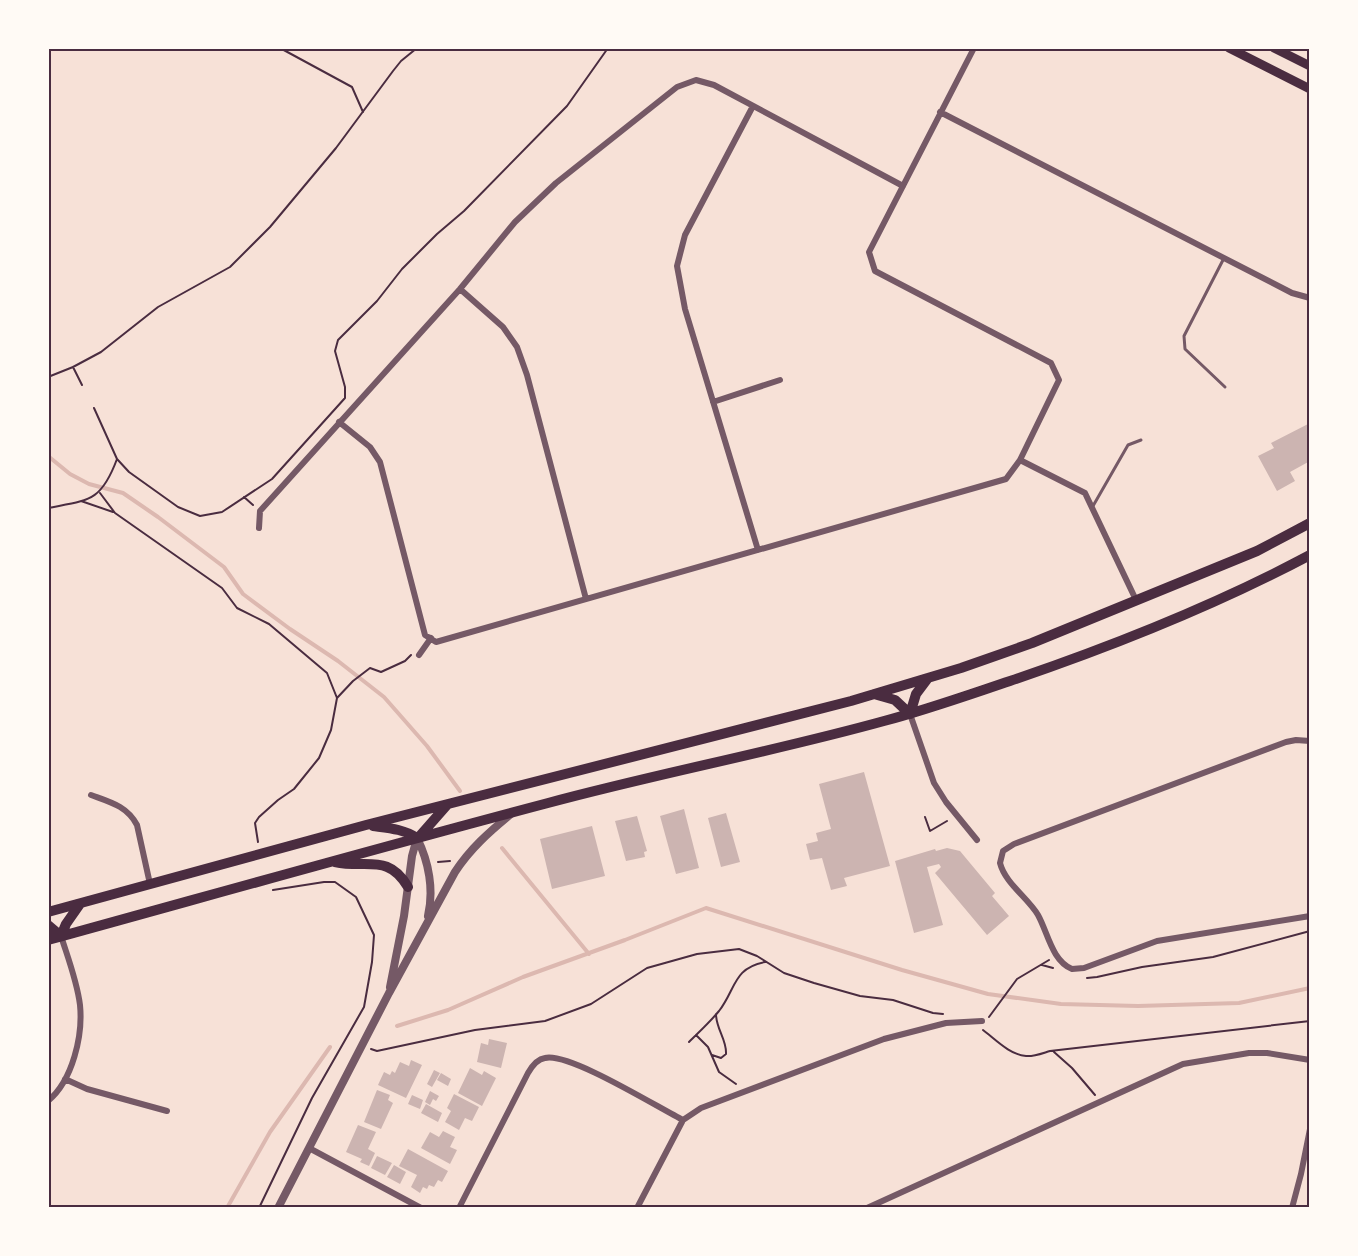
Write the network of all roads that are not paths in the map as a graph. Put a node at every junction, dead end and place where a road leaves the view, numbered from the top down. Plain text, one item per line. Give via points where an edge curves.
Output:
1 (974, 48) edge
2 (1229, 48) edge
3 (1274, 48) edge
4 (1310, 66) edge
5 (1310, 89) edge
6 (753, 106) junction
7 (940, 112) junction
8 (903, 186) junction
9 (1224, 258) junction
10 (460, 289) junction
11 (1310, 298) edge
12 (780, 381) dead end
13 (1225, 387) dead end
14 (713, 402) junction
15 (339, 422) junction
16 (1141, 440) dead end
17 (1020, 460) junction
18 (1092, 508) junction
19 (1310, 523) edge
20 (259, 528) dead end
21 (758, 550) junction
22 (1310, 555) edge
23 (586, 599) junction
24 (1136, 600) junction
25 (430, 638) junction
26 (419, 655) road end
27 (928, 678) junction
28 (873, 694) junction
29 (910, 714) junction
30 (1310, 741) edge
31 (91, 795) dead end
32 (447, 804) junction
33 (511, 814) junction
34 (366, 825) junction
35 (417, 838) junction
36 (977, 840) dead end
37 (329, 861) junction
38 (150, 885) junction
39 (408, 886) junction
40 (80, 904) junction
41 (48, 912) edge
42 (1310, 916) edge
43 (48, 925) edge
44 (425, 928) junction
45 (61, 936) junction
46 (48, 940) edge
47 (389, 993) junction
48 (982, 1021) dead end
49 (1310, 1060) edge
50 (64, 1078) junction
51 (48, 1101) edge
52 (167, 1111) dead end
53 (683, 1120) junction
54 (1310, 1129) edge
55 (309, 1148) junction
56 (278, 1208) edge
57 (421, 1208) edge
58 (459, 1208) edge
59 (638, 1208) edge
60 (867, 1208) edge
61 (1292, 1208) edge

1 - 7 street
2 - 5 main road
3 - 4 main road
6 - 8 street
6 - 10 street via 696,80 677,87 556,183 515,222
6 - 14 street via 685,235 677,266
7 - 8 street
7 - 9 street
8 - 17 street via 869,252 874,271 1051,363 1059,380
9 - 11 street
9 - 13 lane via 1184,336 1185,349
10 - 15 street
10 - 23 street via 503,327 517,347
12 - 14 street
14 - 21 street
15 - 20 street via 260,511
15 - 25 street via 370,447 380,462 425,635
16 - 18 lane via 1128,445
17 - 18 street via 1085,493
17 - 21 street via 1006,479
18 - 24 street
19 - 24 highway via 1257,551
21 - 23 street
22 - 29 highway via 1165,624
23 - 25 street via 436,642
24 - 27 highway via 1032,643
25 - 26 street
27 - 28 highway
27 - 29 highway via 916,694
28 - 29 highway via 895,700
28 - 32 highway
29 - 33 highway
29 - 36 street via 934,783
30 - 42 street via 1286,742 1007,847 1001,857 1002,869 1037,913 1057,956 1072,969 1156,941
31 - 38 street via 117,804 132,817
32 - 34 highway
32 - 35 highway
33 - 35 highway
33 - 44 street via 465,858
34 - 35 highway via 400,830
34 - 38 highway
35 - 37 highway
35 - 39 street
35 - 44 street via 430,881
37 - 39 highway via 347,865 385,864 401,875
37 - 45 highway
38 - 40 highway
39 - 47 street
40 - 41 highway
40 - 45 highway
43 - 45 highway
44 - 47 street
45 - 46 highway
45 - 50 street via 80,1006 75,1052
47 - 55 street
48 - 53 street via 946,1023 884,1039 701,1108
49 - 60 street via 1249,1053 1170,1069
50 - 51 street
50 - 52 street via 87,1089
53 - 58 street via 583,1067 543,1058 528,1073
53 - 59 street
54 - 61 street
55 - 56 street
55 - 57 street

